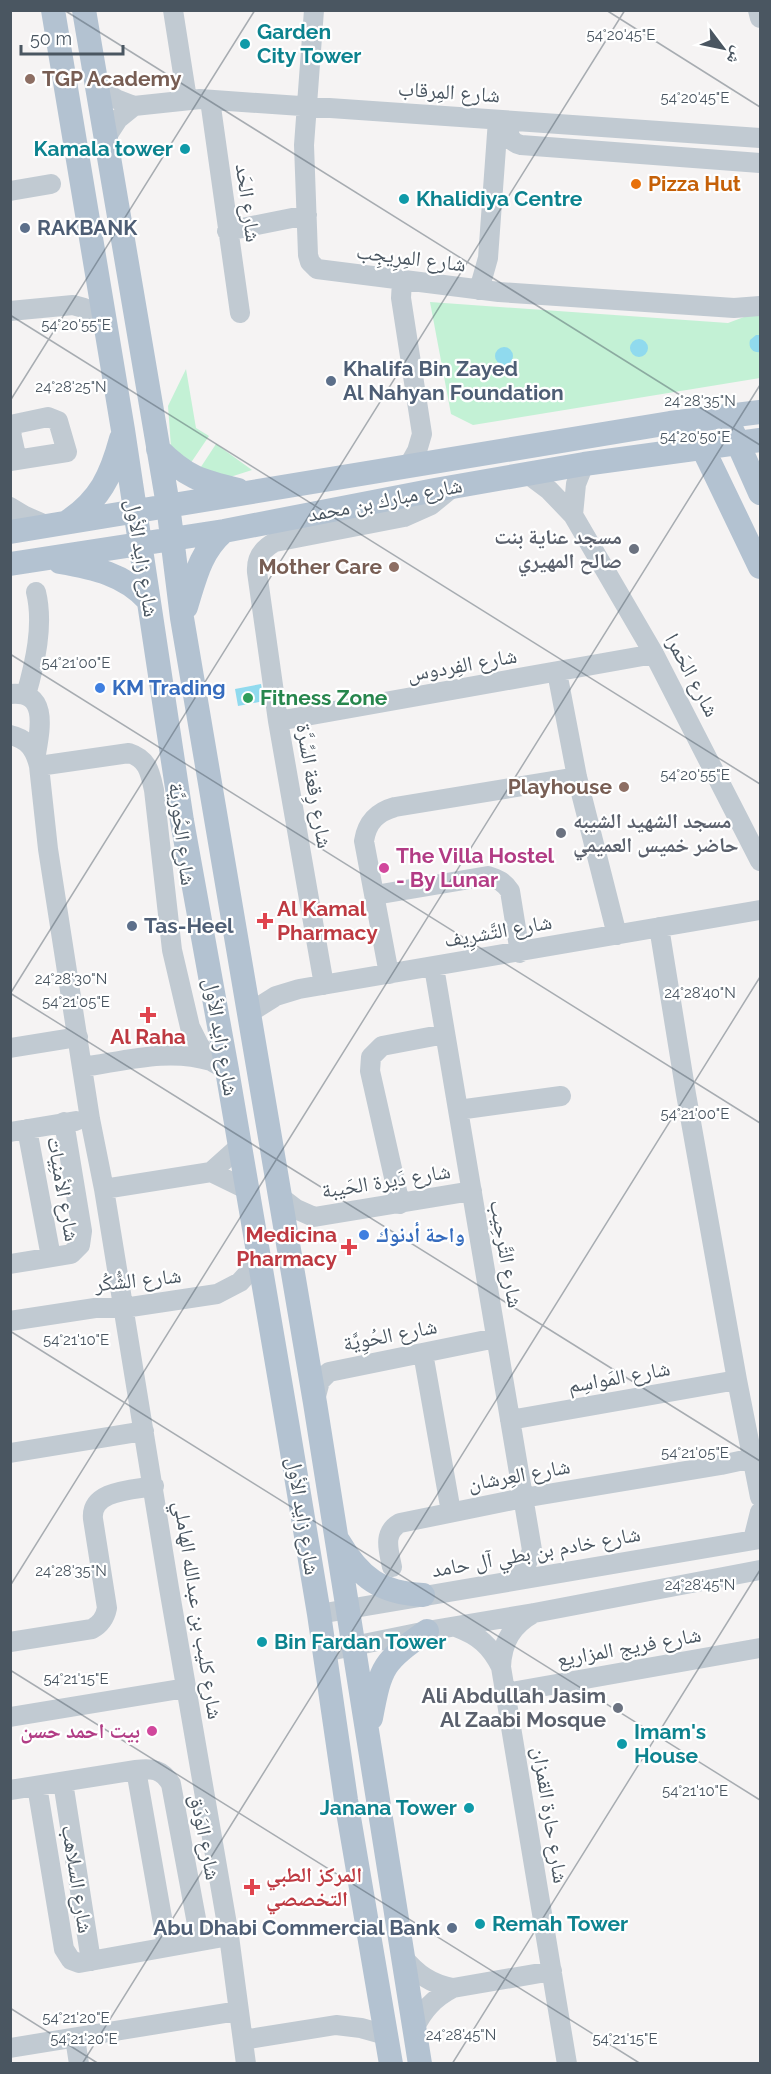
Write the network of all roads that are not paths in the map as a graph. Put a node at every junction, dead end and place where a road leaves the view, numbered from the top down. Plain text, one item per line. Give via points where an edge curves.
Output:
1 (53, 10) edge
2 (84, 10) edge
3 (173, 10) edge
4 (314, 10) edge
5 (758, 10) edge
6 (760, 18) edge
7 (97, 87) junction
8 (187, 99) junction
9 (210, 100) junction
10 (307, 105) junction
11 (134, 106) junction
12 (503, 120) junction
13 (760, 138) edge
14 (105, 139) junction
15 (760, 163) edge
16 (51, 184) dead end
17 (10, 191) edge
18 (307, 216) junction
19 (227, 231) junction
20 (402, 281) junction
21 (479, 290) junction
22 (760, 306) edge
23 (10, 311) edge
24 (240, 313) dead end
25 (105, 320) junction
26 (760, 412) edge
27 (726, 417) junction
28 (690, 422) junction
29 (123, 430) junction
30 (422, 434) junction
31 (749, 442) edge
32 (703, 448) junction
33 (158, 449) junction
34 (451, 459) junction
35 (584, 464) junction
36 (408, 467) junction
37 (529, 475) junction
38 (453, 487) junction
39 (249, 493) junction
40 (760, 493) edge
41 (168, 505) junction
42 (10, 507) edge
43 (134, 512) junction
44 (573, 515) junction
45 (57, 525) junction
46 (224, 531) junction
47 (10, 532) edge
48 (173, 540) junction
49 (140, 543) junction
50 (43, 559) junction
51 (10, 564) edge
52 (760, 567) edge
53 (36, 592) dead end
54 (148, 600) junction
55 (182, 618) junction
56 (654, 654) junction
57 (557, 672) junction
58 (18, 694) edge
59 (278, 722) junction
60 (10, 735) edge
61 (38, 760) junction
62 (577, 777) junction
63 (760, 861) edge
64 (375, 895) junction
65 (760, 910) edge
66 (659, 927) junction
67 (617, 935) junction
68 (520, 953) junction
69 (434, 967) junction
70 (389, 974) junction
71 (324, 985) junction
72 (249, 1013) junction
73 (190, 1027) junction
74 (445, 1034) junction
75 (78, 1037) junction
76 (10, 1048) edge
77 (172, 1054) junction
78 (219, 1065) junction
79 (83, 1067) junction
80 (561, 1096) dead end
81 (458, 1110) junction
82 (90, 1119) junction
83 (64, 1122) junction
84 (19, 1130) edge
85 (240, 1146) junction
86 (211, 1172) junction
87 (104, 1189) junction
88 (248, 1190) junction
89 (472, 1191) junction
90 (279, 1196) junction
91 (400, 1204) junction
92 (51, 1257) junction
93 (259, 1261) junction
94 (10, 1264) edge
95 (124, 1308) junction
96 (10, 1321) edge
97 (496, 1338) junction
98 (423, 1353) junction
99 (737, 1380) junction
100 (315, 1403) junction
101 (510, 1420) junction
102 (144, 1431) junction
103 (10, 1453) edge
104 (753, 1458) junction
105 (153, 1486) junction
106 (760, 1497) edge
107 (523, 1498) junction
108 (451, 1512) junction
109 (760, 1512) edge
110 (335, 1534) junction
111 (757, 1540) edge
112 (532, 1550) junction
113 (392, 1568) dead end
114 (760, 1570) edge
115 (561, 1572) junction
116 (517, 1580) junction
117 (423, 1595) junction
118 (347, 1609) junction
119 (534, 1613) junction
120 (319, 1614) junction
121 (456, 1627) junction
122 (427, 1631) junction
123 (10, 1642) edge
124 (354, 1647) junction
125 (760, 1648) edge
126 (324, 1652) junction
127 (501, 1667) junction
128 (186, 1688) junction
129 (506, 1693) junction
130 (10, 1716) edge
131 (368, 1735) junction
132 (140, 1770) junction
133 (63, 1782) junction
134 (37, 1786) junction
135 (10, 1790) edge
136 (229, 1936) junction
137 (200, 1940) junction
138 (167, 1946) junction
139 (403, 1957) junction
140 (88, 1961) junction
141 (552, 1971) junction
142 (453, 1988) junction
143 (238, 2011) junction
144 (414, 2029) junction
145 (386, 2035) junction
146 (75, 2038) junction
147 (243, 2040) junction
148 (10, 2049) edge
149 (79, 2064) edge
150 (246, 2064) edge
151 (391, 2064) edge
152 (420, 2064) edge
153 (567, 2064) edge

1 - 25 main road, شارع زايد الأول
2 - 7 main road, شارع زايد الأول
3 - 8 street
4 - 10 street, شارع المِرِيجِب
5 - 6 street
7 - 11 street
7 - 14 main road, شارع زايد الأول
8 - 9 street, شارع المِرقاب
8 - 11 street, شارع المِرقاب
9 - 10 street, شارع المِرقاب
9 - 19 street, شارع الحَد
10 - 12 street, شارع المِرقاب
10 - 18 street, شارع المِرِيجِب
11 - 14 street via 118,119
12 - 13 street, شارع المِرقاب
12 - 15 street via 512,142 521,146
12 - 21 street via 488,258
14 - 33 main road, شارع زايد الأول
16 - 17 street
18 - 19 street
18 - 20 street, شارع المِرِيجِب via 308,255 317,269
19 - 24 street, شارع الحَد
20 - 21 street, شارع المِرِيجِب
20 - 30 street via 401,298
21 - 22 street, شارع المِرِيجِب via 734,308
23 - 25 street via 68,305
25 - 29 main road, شارع زايد الأول
26 - 27 main road, شارع مبارك بن محمد
27 - 28 main road, شارع مبارك بن محمد
27 - 31 main road
28 - 32 main road
28 - 34 main road, شارع مبارك بن محمد
29 - 43 main road, شارع زايد الأول
29 - 45 main road via 101,491 80,513
30 - 34 street
30 - 36 street
31 - 32 main road, شارع مبارك بن محمد
31 - 40 main road
32 - 35 main road, شارع مبارك بن محمد
32 - 52 main road
33 - 39 main road via 195,479
33 - 41 main road, شارع زايد الأول
34 - 36 main road, شارع مبارك بن محمد
35 - 37 main road, شارع مبارك بن محمد
35 - 44 street via 576,484
36 - 39 main road, شارع مبارك بن محمد
37 - 38 main road, شارع مبارك بن محمد
37 - 44 street, شارع الحَمرا
38 - 46 main road, شارع مبارك بن محمد
38 - 59 street, شارع رِقعة السِّرَّة via 431,505 404,517 274,542 259,557 256,567
39 - 41 main road, شارع مبارك بن محمد
41 - 43 main road, شارع مبارك بن محمد
41 - 48 main road, شارع زايد الأول
42 - 45 street via 25,516
43 - 45 main road, شارع مبارك بن محمد
43 - 49 main road, شارع زايد الأول
44 - 56 street, شارع الحَمرا
45 - 47 main road, شارع مبارك بن محمد
46 - 48 main road, شارع مبارك بن محمد
46 - 55 main road via 202,556
48 - 49 main road, شارع مبارك بن محمد
48 - 55 main road, شارع زايد الأول
49 - 50 main road, شارع مبارك بن محمد
49 - 54 main road, شارع زايد الأول
50 - 51 main road, شارع مبارك بن محمد
50 - 54 main road via 118,577
53 - 58 street via 34,661
54 - 78 main road, شارع زايد الأول
55 - 72 main road, شارع زايد الأول
56 - 57 street, شارع الفِردوس
56 - 63 street, شارع الحَمرا
57 - 59 street, شارع الفِردوس
57 - 62 street
58 - 61 street, شارع كليب بن عبدالله الهاملي via 37,704
59 - 71 street, شارع رِقعة السِّرَّة
60 - 61 street via 29,743
61 - 73 street, شارع الحُوريَّة via 129,753 148,766 172,950
61 - 75 street, شارع كليب بن عبدالله الهاملي
62 - 64 street via 395,807 377,814 365,831 364,841
62 - 67 street
64 - 68 street via 488,876 497,878 510,891
64 - 70 street
65 - 66 street, شارع التَّشرِيف
66 - 67 street, شارع التَّشرِيف
66 - 99 street
67 - 68 street, شارع التَّشرِيف
68 - 69 street, شارع التَّشرِيف
69 - 70 street, شارع التَّشرِيف
69 - 74 street, شارع التَّرحِيب
70 - 71 street, شارع التَّشرِيف
71 - 72 street, شارع التَّشرِيف via 284,993
72 - 90 main road, شارع زايد الأول
73 - 77 street via 186,1040
73 - 78 street, شارع الحُوريَّة via 199,1045
74 - 81 street, شارع التَّرحِيب
74 - 91 street via 382,1046 369,1064
75 - 76 street
75 - 79 street, شارع كليب بن عبدالله الهاملي
77 - 78 street
77 - 79 street
78 - 85 main road, شارع زايد الأول
79 - 82 street, شارع كليب بن عبدالله الهاملي
80 - 81 street
81 - 89 street, شارع التَّرحِيب
82 - 83 street
82 - 87 street, شارع كليب بن عبدالله الهاملي
83 - 84 street
83 - 92 street, شارع الأمنِيات via 82,1238 70,1254
84 - 92 street, شارع الأمنِيات
85 - 86 street
85 - 88 main road, شارع زايد الأول
86 - 87 street
86 - 88 street
87 - 95 street, شارع كليب بن عبدالله الهاملي
88 - 93 main road, شارع زايد الأول
89 - 91 street, شارع دَيرة الحَيبة
89 - 97 street, شارع التَّرحِيب
90 - 91 street, شارع دَيرة الحَيبة via 314,1217
90 - 100 main road, شارع زايد الأول
92 - 94 street, شارع الأمنِيات
93 - 95 street, شارع الشُّكُر via 240,1282 217,1294
93 - 120 main road, شارع زايد الأول
95 - 96 street, شارع الشُّكُر via 94,1308
95 - 102 street, شارع كليب بن عبدالله الهاملي
97 - 98 street, شارع الحُوِيَّة
97 - 101 street, شارع التَّرحِيب
98 - 100 street, شارع الحُوِيَّة via 328,1372 320,1381
98 - 108 street, شارع العِرشان
99 - 101 street, شارع المَواسِم
99 - 104 street
100 - 110 main road, شارع زايد الأول
101 - 107 street, شارع التَّرحِيب
102 - 103 street
102 - 105 street, شارع كليب بن عبدالله الهاملي
104 - 106 street
104 - 107 street, شارع العِرشان
105 - 123 street via 105,1497 95,1506 93,1519 107,1608 98,1625
105 - 128 street, شارع كليب بن عبدالله الهاملي
107 - 108 street, شارع العِرشان
107 - 112 street, شارع التَّرحِيب
108 - 113 street via 395,1526 388,1541
109 - 111 street
110 - 117 main road via 353,1562 373,1582 393,1592
110 - 118 main road, شارع زايد الأول
111 - 115 street, شارع خادم بن بطي آل حامد
112 - 115 street
112 - 116 street
114 - 119 street
115 - 116 street, شارع خادم بن بطي آل حامد
116 - 117 street, شارع خادم بن بطي آل حامد
117 - 118 street, شارع خادم بن بطي آل حامد
118 - 120 street, شارع خادم بن بطي آل حامد
118 - 124 main road, شارع زايد الأول
119 - 121 street
119 - 127 street, شارع حارة القمزان via 509,1635
120 - 126 main road, شارع زايد الأول
121 - 122 street
121 - 127 street, شارع حارة القمزان via 483,1642
122 - 124 street
122 - 131 main road via 385,1666
124 - 126 street
124 - 131 main road, شارع زايد الأول
125 - 129 street, شارع فريج المزاريع
126 - 145 main road, شارع زايد الأول
127 - 129 street, شارع حارة القمزان
128 - 130 street
128 - 136 street, شارع كليب بن عبدالله الهاملي
129 - 141 street, شارع حارة القمزان
131 - 139 main road, شارع زايد الأول
132 - 133 street
132 - 137 street, شارع الوَدَق via 160,1771 171,1784
132 - 138 street
133 - 134 street
133 - 140 street
134 - 135 street
134 - 140 street, شارع السلاهب via 65,1953 70,1960
136 - 137 street, شارع السلاهب
136 - 143 street, شارع كليب بن عبدالله الهاملي
137 - 138 street, شارع السلاهب
138 - 140 street, شارع السلاهب
139 - 142 street via 419,1975
139 - 144 main road, شارع زايد الأول
141 - 142 street
141 - 153 street, شارع حارة القمزان
142 - 144 street via 429,2004
143 - 146 street
143 - 147 street, شارع كليب بن عبدالله الهاملي
144 - 152 main road, شارع زايد الأول
145 - 147 street via 336,2025
145 - 151 main road, شارع زايد الأول
146 - 148 street
146 - 149 street
147 - 150 street, شارع كليب بن عبدالله الهاملي

